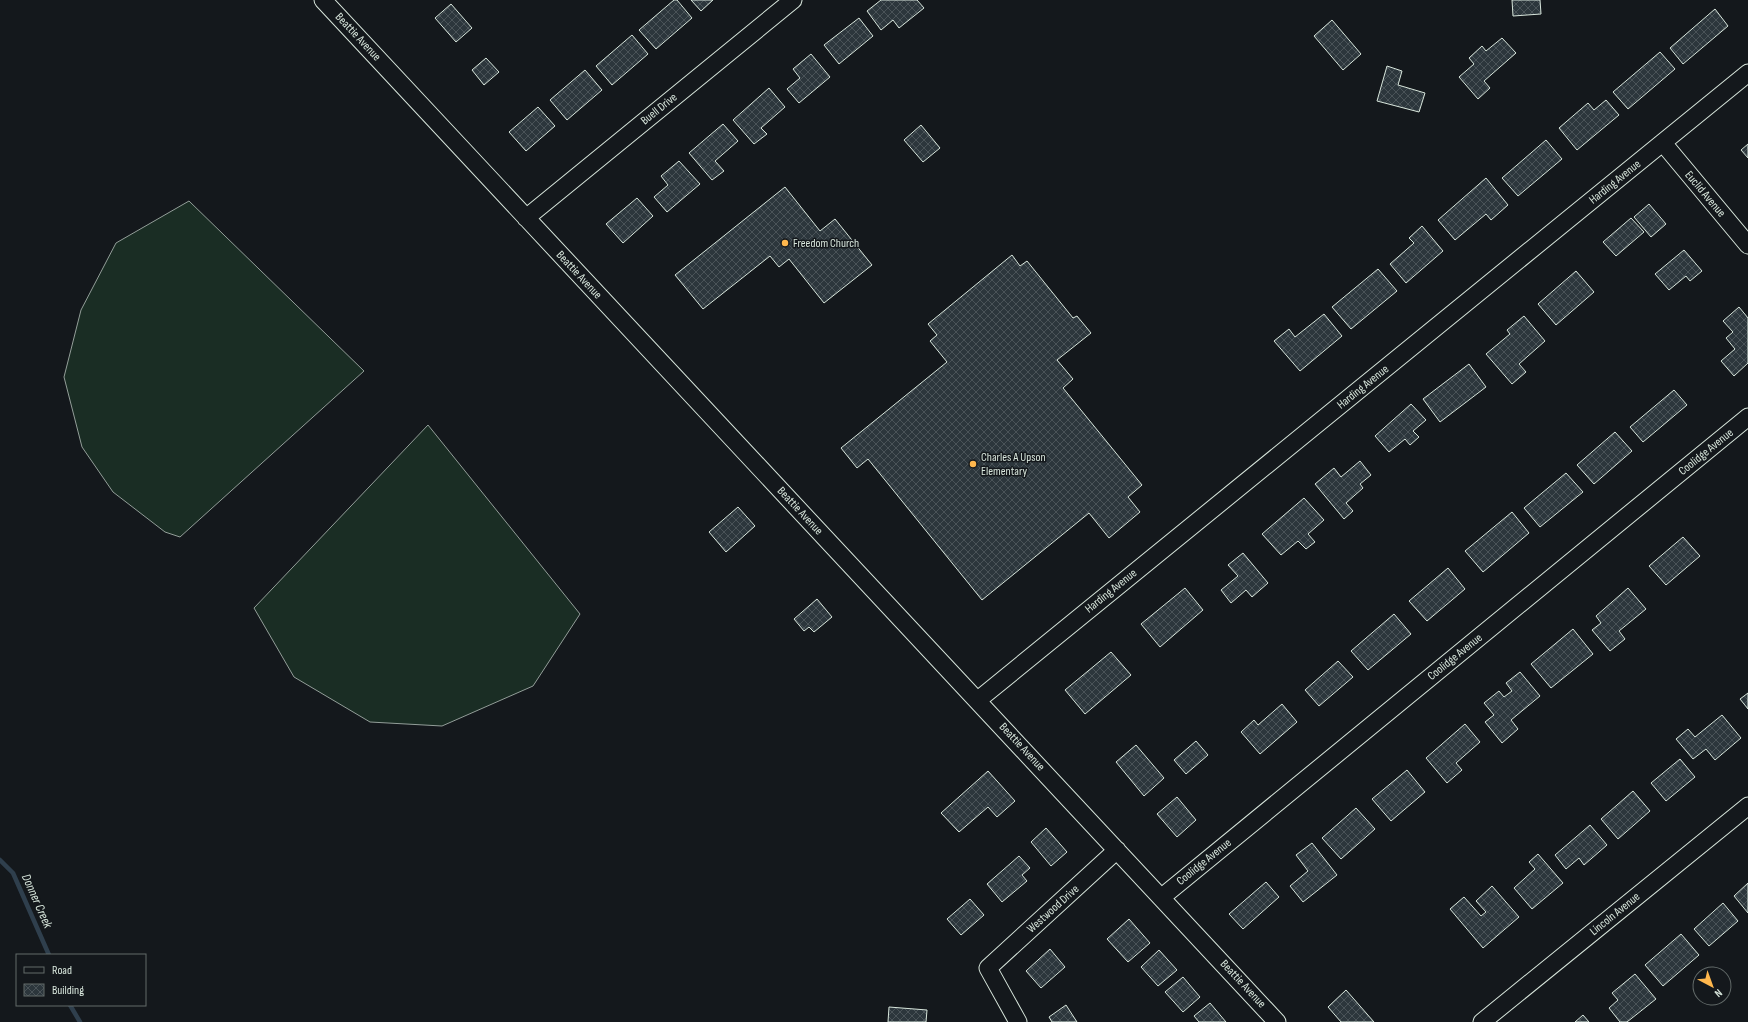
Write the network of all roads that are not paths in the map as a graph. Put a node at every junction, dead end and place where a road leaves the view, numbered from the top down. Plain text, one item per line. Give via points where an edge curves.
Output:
1 (323, 0) edge
2 (793, 0) edge
3 (1748, 73) edge
4 (1663, 143) junction
5 (526, 218) junction
6 (1748, 244) edge
7 (1748, 417) edge
8 (978, 700) junction
9 (1748, 806) edge
10 (1117, 850) junction
11 (1162, 896) junction
12 (1018, 1022) edge
13 (1277, 1022) edge
14 (1482, 1022) edge

1 - 5 street, Beattie Avenue
2 - 5 street, Buell Drive
3 - 4 street, Harding Avenue
4 - 6 street, Euclid Avenue
4 - 8 street, Harding Avenue
5 - 8 street, Beattie Avenue
7 - 11 street, Coolidge Avenue
8 - 10 street, Beattie Avenue
9 - 14 street, Lincoln Avenue
10 - 11 street, Beattie Avenue
10 - 12 street, Westwood Drive via 988,968
11 - 13 street, Beattie Avenue

